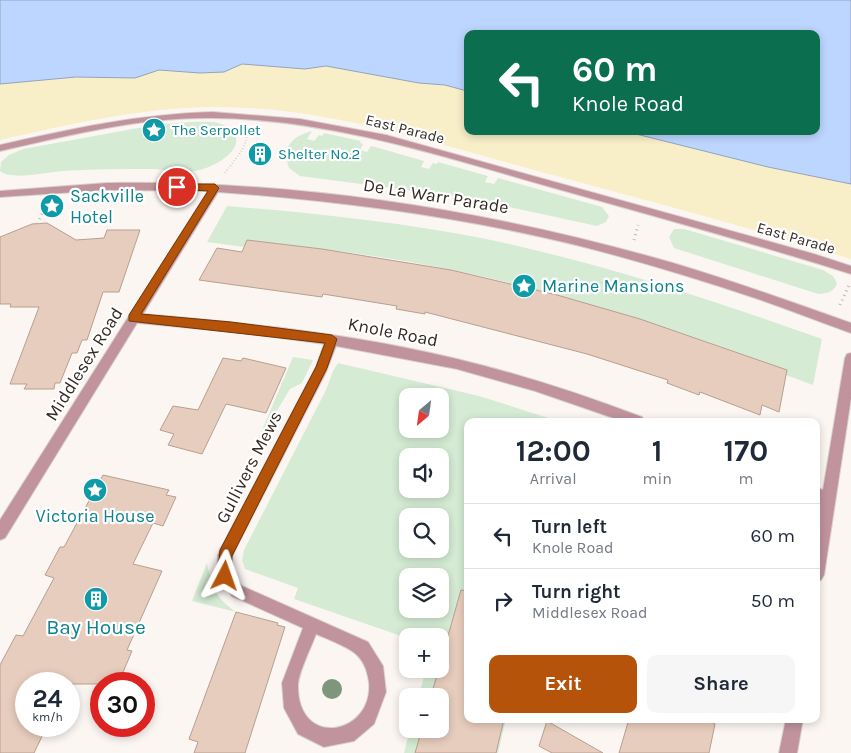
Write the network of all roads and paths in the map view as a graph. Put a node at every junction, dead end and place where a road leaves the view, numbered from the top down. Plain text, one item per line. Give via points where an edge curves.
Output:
1 (254, 116) junction
2 (0, 148) edge
3 (215, 188) junction
4 (0, 194) edge
5 (643, 210) junction
6 (629, 255) junction
7 (851, 270) edge
8 (851, 280) edge
9 (133, 318) junction
10 (833, 322) junction
11 (851, 328) edge
12 (332, 339) junction
13 (851, 358) edge
14 (628, 418) edge
15 (822, 497) edge
16 (820, 523) edge
17 (0, 533) edge
18 (312, 624) junction
19 (793, 723) edge
20 (788, 753) edge

1 - 2 street, East Parade via 211,115 125,121
1 - 3 path via 243,149
1 - 5 street, East Parade via 322,124 388,139
3 - 4 street, De La Warr Parade via 120,186
3 - 6 street, De La Warr Parade via 316,195 420,208 548,233
3 - 9 street, Middlesex Road
5 - 6 path
5 - 7 street, East Parade
6 - 10 street, De La Warr Parade via 732,284
8 - 10 path
9 - 12 street, Knole Road
9 - 17 street, Middlesex Road
10 - 11 street, De La Warr Parade
12 - 14 street, Knole Road via 431,358 535,386
12 - 18 street, Gullivers Mews via 322,368 225,555 225,576 237,591
13 - 15 street
15 - 16 street
18 - 18 street, Gullivers Mews via 362,648 375,666 378,692 368,718 348,734 324,738 304,728 292,708 290,683
19 - 20 street

